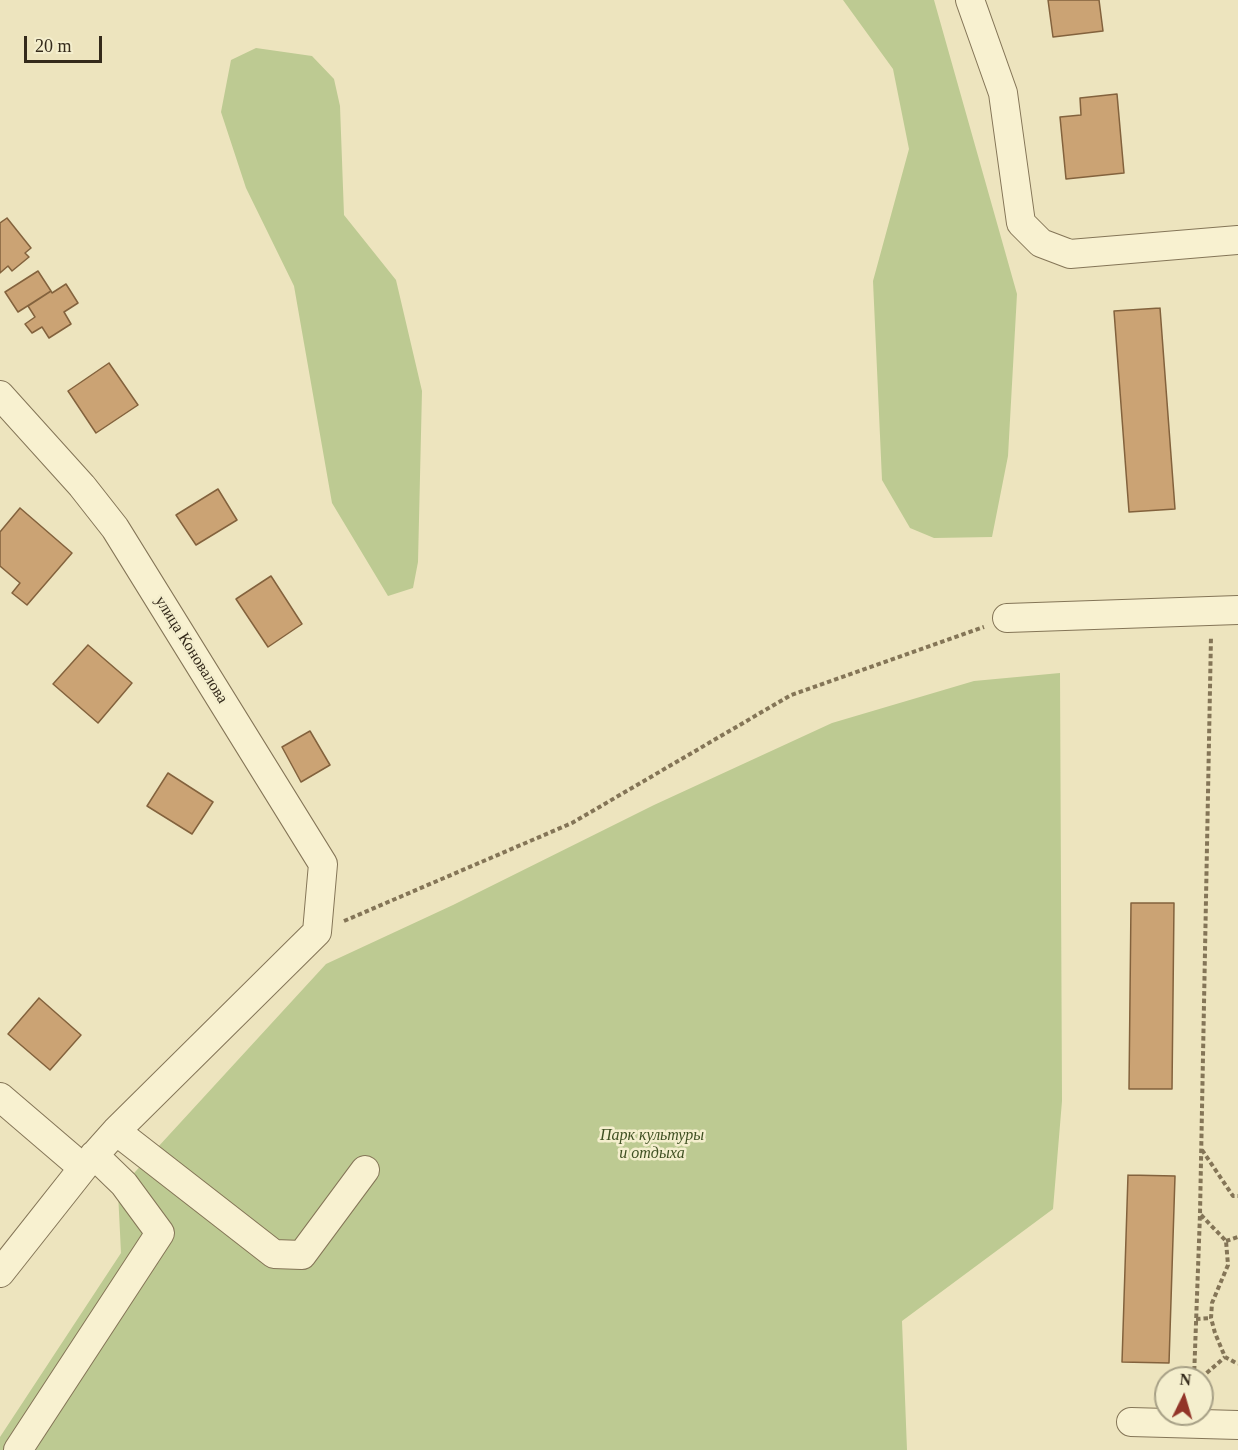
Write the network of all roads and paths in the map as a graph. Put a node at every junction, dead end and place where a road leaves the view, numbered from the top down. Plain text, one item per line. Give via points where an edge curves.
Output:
1 (970, 0) edge
2 (1238, 240) edge
3 (0, 395) edge
4 (1225, 611) edge
5 (1007, 618) joint
6 (317, 932) junction
7 (0, 1097) edge
8 (116, 1131) junction
9 (1202, 1150) junction
10 (89, 1162) junction
11 (365, 1170) dead end
12 (1238, 1196) edge
13 (1200, 1214) junction
14 (1238, 1237) edge
15 (1226, 1241) junction
16 (0, 1274) edge
17 (1211, 1318) junction
18 (1196, 1319) junction
19 (1225, 1357) junction
20 (1238, 1364) edge
21 (1194, 1366) edge
22 (1214, 1367) edge
23 (1131, 1422) dead end
24 (1238, 1425) edge
25 (18, 1450) edge

1 - 2 street via 1003,93 1022,222 1041,243 1070,254
3 - 6 street, улица Коновалова via 115,528 323,864
4 - 5 street
4 - 9 path
5 - 6 path via 791,695 572,823
6 - 8 street
7 - 10 street
8 - 10 street
8 - 11 street via 274,1254 302,1255
9 - 12 path via 1233,1196
9 - 13 path
10 - 16 street
10 - 25 street via 124,1184 160,1233
13 - 15 path
13 - 18 path
14 - 15 path
15 - 17 path via 1228,1265 1212,1303
17 - 18 path
17 - 19 path
18 - 21 path
19 - 20 path
19 - 22 path
23 - 24 street

